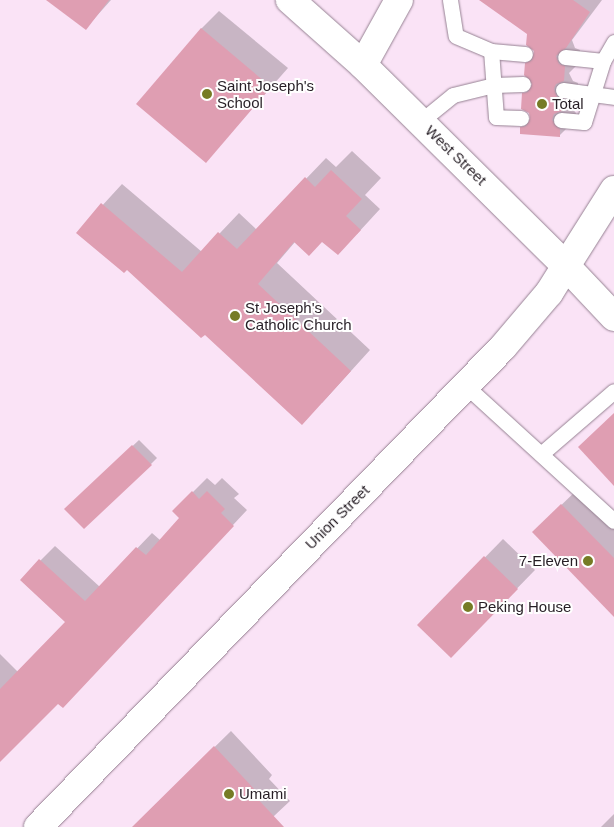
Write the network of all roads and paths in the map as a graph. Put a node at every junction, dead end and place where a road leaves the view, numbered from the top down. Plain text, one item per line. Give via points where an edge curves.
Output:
1 (290, 0) edge
2 (399, 0) edge
3 (450, 0) edge
4 (614, 42) edge
5 (491, 51) junction
6 (525, 54) dead end
7 (565, 57) dead end
8 (603, 61) junction
9 (363, 65) junction
10 (523, 84) dead end
11 (494, 85) junction
12 (563, 90) dead end
13 (594, 93) junction
14 (614, 97) edge
15 (521, 118) dead end
16 (561, 120) dead end
17 (421, 121) junction
18 (614, 190) edge
19 (566, 266) junction
20 (614, 317) edge
21 (466, 386) junction
22 (614, 390) edge
23 (541, 454) junction
24 (614, 521) edge
25 (38, 827) edge

1 - 9 main road, West Street
2 - 9 main road
3 - 5 lane via 456,36
4 - 8 lane
5 - 6 lane
5 - 11 lane
7 - 8 lane
8 - 13 lane
9 - 17 main road, West Street
10 - 11 lane
11 - 15 lane via 496,117
11 - 17 lane via 453,95
12 - 13 lane
13 - 14 lane
13 - 16 lane via 584,122
17 - 19 main road, West Street
18 - 19 main road, Union Street
19 - 20 main road, West Street
19 - 21 main road, Union Street via 529,318
21 - 23 lane
21 - 25 main road, Union Street
22 - 23 lane
23 - 24 lane

